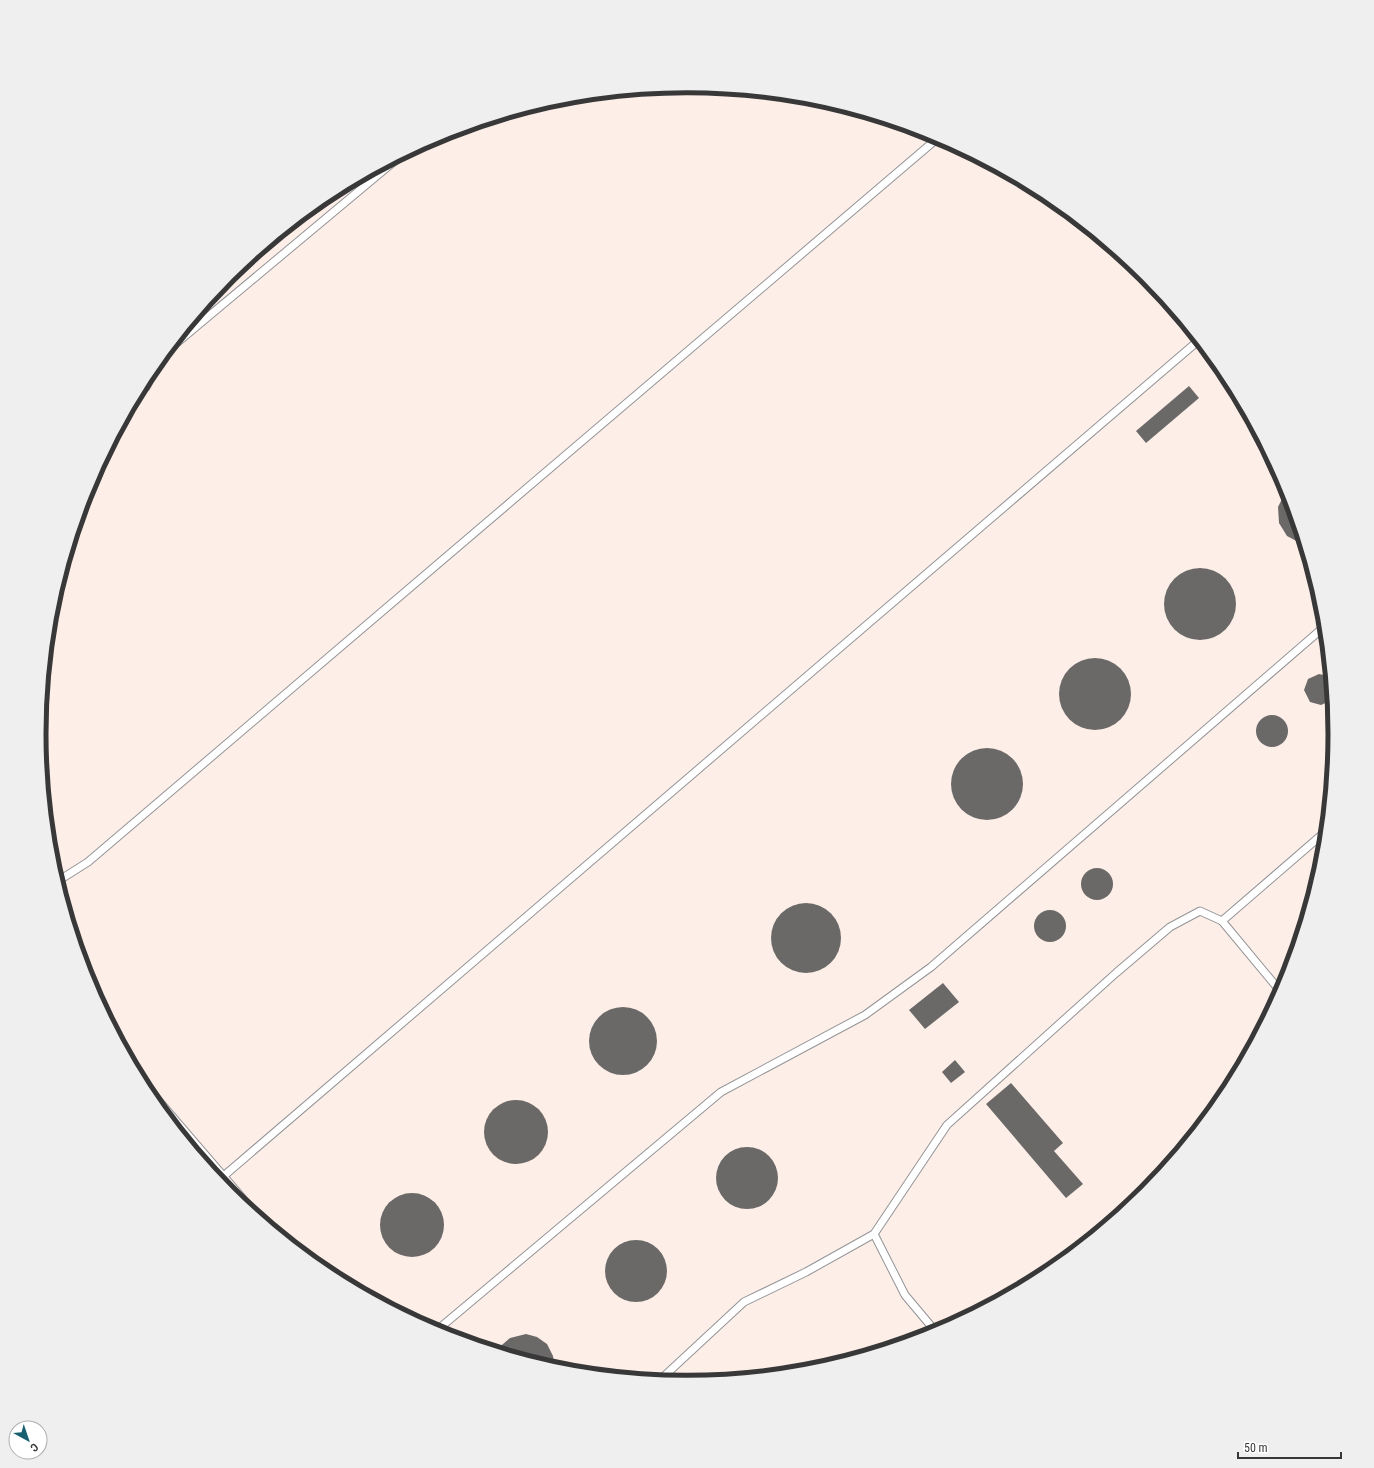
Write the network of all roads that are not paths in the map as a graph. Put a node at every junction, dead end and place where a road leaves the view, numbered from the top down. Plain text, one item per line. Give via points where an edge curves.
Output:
1 (933, 142) edge
2 (385, 169) edge
3 (184, 337) edge
4 (1195, 343) edge
5 (1320, 631) edge
6 (1320, 836) edge
7 (63, 878) edge
8 (1222, 921) junction
9 (1276, 986) edge
10 (223, 1176) edge
11 (874, 1234) junction
12 (442, 1326) edge
13 (931, 1326) edge
14 (666, 1374) edge

1 - 7 lane via 100,852
2 - 3 lane
4 - 10 lane
5 - 12 lane via 930,967 865,1015 721,1092
6 - 8 lane
8 - 9 lane
8 - 11 lane via 1200,911 1170,927 1036,1044 947,1125
11 - 13 lane via 905,1295
11 - 14 lane via 806,1272 744,1302

